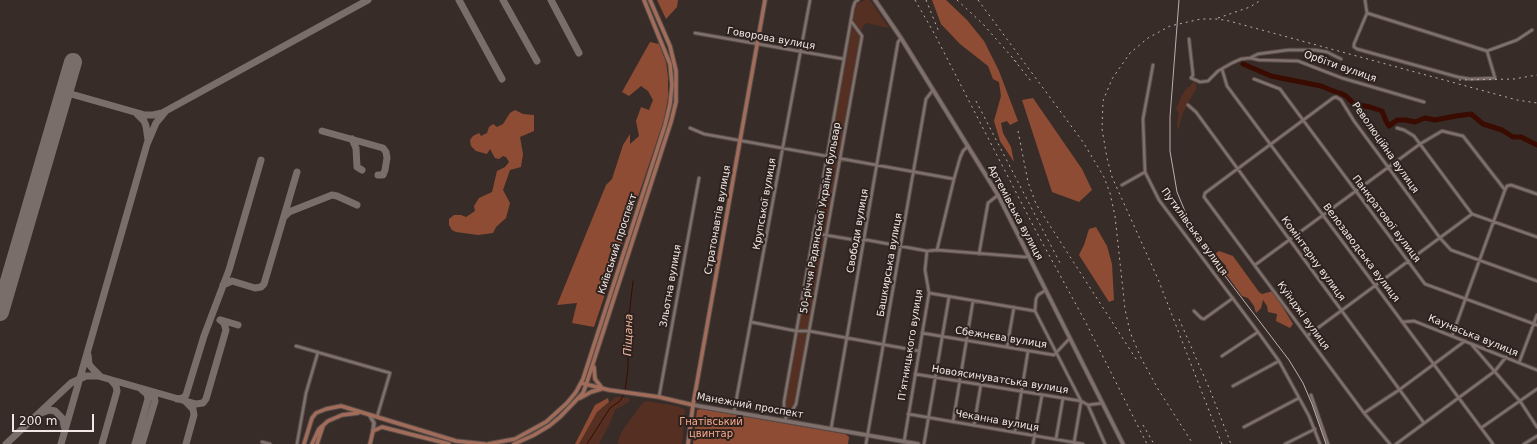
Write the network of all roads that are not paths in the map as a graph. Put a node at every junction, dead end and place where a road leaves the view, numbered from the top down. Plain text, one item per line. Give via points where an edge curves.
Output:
1 (644, 0) edge
2 (650, 0) edge
3 (765, 0) edge
4 (810, 0) edge
5 (858, 0) edge
6 (875, 0) edge
7 (1365, 0) edge
8 (1366, 13) junction
9 (656, 14) junction
10 (650, 16) junction
11 (851, 20) junction
12 (660, 24) junction
13 (656, 28) junction
14 (1532, 30) dead end
15 (695, 33) dead end
16 (901, 38) junction
17 (1189, 39) dead end
18 (757, 45) junction
19 (1487, 51) junction
20 (800, 52) junction
21 (1250, 58) junction
22 (844, 59) junction
23 (1341, 59) dead end
24 (1153, 65) dead end
25 (1222, 69) junction
26 (1254, 79) dead end
27 (934, 90) junction
28 (1424, 102) dead end
29 (1188, 105) dead end
30 (1303, 120) junction
31 (690, 128) dead end
32 (1397, 128) dead end
33 (740, 141) junction
34 (1420, 144) junction
35 (1270, 145) junction
36 (969, 146) junction
37 (783, 149) junction
38 (827, 156) junction
39 (840, 159) junction
40 (878, 165) junction
41 (1388, 167) junction
42 (1238, 169) junction
43 (914, 171) junction
44 (1145, 172) junction
45 (699, 178) dead end
46 (954, 179) junction
47 (1122, 186) dead end
48 (1505, 190) junction
49 (1356, 191) junction
50 (1537, 194) edge
51 (998, 195) junction
52 (1204, 197) joint
53 (1472, 214) junction
54 (1323, 215) junction
55 (1493, 222) junction
56 (813, 233) junction
57 (826, 235) junction
58 (1440, 238) junction
59 (1537, 238) edge
60 (864, 240) junction
61 (1290, 240) junction
62 (901, 246) junction
63 (938, 250) junction
64 (926, 251) junction
65 (979, 254) junction
66 (1029, 256) junction
67 (1479, 260) junction
68 (1408, 262) junction
69 (1255, 265) junction
70 (1537, 281) edge
71 (1375, 286) junction
72 (1046, 290) junction
73 (929, 293) junction
74 (949, 297) junction
75 (1233, 298) junction
76 (1465, 299) junction
77 (973, 301) junction
78 (1014, 308) junction
79 (1035, 311) junction
80 (1194, 311) dead end
81 (1342, 311) junction
82 (1537, 315) edge
83 (751, 322) junction
84 (1402, 322) junction
85 (1535, 325) edge
86 (796, 330) junction
87 (809, 331) junction
88 (1258, 332) junction
89 (922, 333) junction
90 (943, 336) junction
91 (1308, 336) junction
92 (1452, 336) junction
93 (848, 338) junction
94 (1070, 338) junction
95 (967, 340) junction
96 (1465, 341) junction
97 (884, 344) junction
98 (1471, 344) junction
99 (296, 346) dead end
100 (1007, 347) junction
101 (919, 350) junction
102 (1028, 350) junction
103 (318, 352) junction
104 (1058, 353) junction
105 (1222, 356) dead end
106 (1506, 357) junction
107 (1279, 361) junction
108 (1519, 363) junction
109 (594, 365) junction
110 (1434, 365) junction
111 (1537, 370) edge
112 (1495, 371) junction
113 (915, 374) junction
114 (936, 377) junction
115 (960, 381) junction
116 (581, 383) junction
117 (981, 384) junction
118 (586, 386) junction
119 (1233, 386) dead end
120 (602, 389) junction
121 (1537, 389) edge
122 (1399, 390) junction
123 (1022, 391) junction
124 (1042, 395) junction
125 (1311, 395) dead end
126 (659, 397) junction
127 (1062, 398) junction
128 (1299, 398) junction
129 (1459, 398) junction
130 (576, 400) junction
131 (1081, 401) junction
132 (1520, 401) junction
133 (1103, 403) junction
134 (693, 405) junction
135 (1088, 405) junction
136 (734, 412) junction
137 (360, 413) junction
138 (556, 413) junction
139 (1364, 413) junction
140 (908, 414) junction
141 (370, 416) junction
142 (560, 417) junction
143 (377, 418) junction
144 (929, 418) junction
145 (786, 419) junction
146 (953, 422) junction
147 (1424, 424) junction
148 (324, 425) junction
149 (974, 425) junction
150 (1244, 427) dead end
151 (1481, 428) junction
152 (1537, 428) edge
153 (832, 429) junction
154 (1315, 429) junction
155 (374, 431) junction
156 (1014, 432) junction
157 (869, 436) junction
158 (1035, 436) junction
159 (1537, 436) edge
160 (1056, 439) junction
161 (262, 442) dead end
162 (904, 442) junction
163 (1074, 442) junction
164 (270, 444) edge
165 (297, 444) edge
166 (304, 444) edge
167 (312, 444) edge
168 (317, 444) edge
169 (370, 444) edge
170 (449, 444) edge
171 (487, 444) edge
172 (514, 444) edge
173 (688, 444) edge
174 (866, 444) edge
175 (918, 444) edge
176 (924, 444) edge
177 (1034, 444) edge
178 (1083, 444) edge
179 (1105, 444) edge
180 (1124, 444) edge
181 (1285, 444) edge
182 (1320, 444) edge
183 (1328, 444) edge
184 (1390, 444) edge
185 (1396, 444) edge
186 (1493, 444) edge
187 (1524, 444) edge

1 - 10 main road, Київський проспект
2 - 9 main road, Київський проспект
3 - 18 main road, Стратонавтів вулиця
4 - 20 street, Крупської вулиця
5 - 11 street, 50-річчя Радянської України бульвар via 855,2
6 - 16 main road, Артемівська вулиця
7 - 8 street
8 - 19 street
8 - 19 street via 1354,47 1361,51 1458,77 1495,78
9 - 10 main road
9 - 12 main road, Київський проспект
10 - 13 main road, Київський проспект
11 - 22 street, 50-річчя Радянської України бульвар
11 - 39 street, 50-річчя Радянської України бульвар via 862,36
12 - 13 main road
12 - 109 main road, Київський проспект via 675,65 676,102
13 - 116 main road, Київський проспект via 670,64 670,104
14 - 19 street via 1517,40
15 - 18 street, Говорова вулиця
16 - 27 main road, Артемівська вулиця
16 - 40 street, Свободи вулиця via 898,42
17 - 25 street via 1192,78 1200,82 1208,81
18 - 20 street, Говорова вулиця
18 - 33 main road, Стратонавтів вулиця
20 - 22 street, Говорова вулиця
20 - 37 street, Крупської вулиця
21 - 23 street via 1258,54 1288,50 1315,50 1327,52
21 - 25 street via 1240,59
21 - 28 street, Орбіти вулиця via 1298,61 1342,78
22 - 38 street, 50-річчя Радянської України бульвар
24 - 44 street, Путилівська вулиця via 1143,119
25 - 35 street, Велозаводська вулиця via 1227,86
26 - 30 street, Панкратової вулиця via 1280,89
27 - 36 main road, Артемівська вулиця
27 - 43 street, Башкирська вулиця via 926,99
29 - 42 street, Комінтерну вулиця
30 - 35 street, Революційна вулиця
30 - 41 street, Революційна вулиця via 1333,98 1342,100
30 - 49 street, Панкратової вулиця
31 - 33 street via 704,134
32 - 34 street via 1411,133
33 - 37 street
33 - 134 main road, Стратонавтів вулиця
34 - 41 street
34 - 48 street via 1442,131 1463,136
34 - 53 street
35 - 42 street, Революційна вулиця
35 - 54 street, Велозаводська вулиця
36 - 46 street via 963,151
36 - 51 main road, Артемівська вулиця
37 - 38 street
37 - 83 street, Крупської вулиця
38 - 39 street
38 - 56 street, 50-річчя Радянської України бульвар
39 - 40 street
39 - 57 street, 50-річчя Радянської України бульвар
40 - 43 street
40 - 60 street, Свободи вулиця
41 - 49 street
41 - 58 street, Революційна вулиця
42 - 52 street, Революційна вулиця via 1205,193
42 - 61 street, Комінтерну вулиця
43 - 46 street
43 - 62 street, Башкирська вулиця
44 - 47 street
44 - 75 street, Путилівська вулиця via 1159,200
45 - 126 street, Зльотна вулиця
46 - 63 street
48 - 50 street via 1511,185
48 - 55 street
49 - 54 street
49 - 68 street, Панкратової вулиця
51 - 65 street via 988,203
51 - 66 main road, Артемівська вулиця
52 - 69 street, Куїнджі вулиця
53 - 55 street
53 - 58 street
54 - 61 street
54 - 71 street, Велозаводська вулиця
55 - 59 street
55 - 67 street
56 - 57 street
56 - 86 street, 50-річчя Радянської України бульвар
57 - 60 street
57 - 87 street, 50-річчя Радянської України бульвар
58 - 67 street, Революційна вулиця via 1451,250
58 - 68 street
60 - 62 street
60 - 93 street, Свободи вулиця
61 - 69 street
61 - 81 street, Комінтерну вулиця
62 - 64 street
62 - 97 street, Башкирська вулиця
63 - 64 street
63 - 65 street
64 - 73 street, П’ятницького вулиця via 925,270
65 - 66 street via 1025,258
66 - 72 main road, Артемівська вулиця
67 - 70 street, Революційна вулиця
67 - 76 street
68 - 71 street
68 - 76 street, Панкратової вулиця via 1425,284
69 - 91 street, Куїнджі вулиця
71 - 81 street
71 - 84 street, Велозаводська вулиця
72 - 79 street via 1038,295
72 - 94 main road, Артемівська вулиця
73 - 74 street
73 - 89 street, П’ятницького вулиця
74 - 77 street
74 - 90 street
75 - 80 street via 1204,319
75 - 88 street, Путилівська вулиця
76 - 85 street, Панкратової вулиця
76 - 92 street
77 - 78 street
77 - 95 street
78 - 79 street
78 - 100 street
79 - 104 street
81 - 91 street
81 - 122 street, Комінтерну вулиця
82 - 85 street
83 - 86 street
83 - 136 street, Крупської вулиця
84 - 92 street, Каунаська вулиця via 1414,321
84 - 110 street, Велозаводська вулиця
85 - 108 street
86 - 87 street
86 - 145 street, 50-річчя Радянської України бульвар via 784,402
87 - 93 street
87 - 145 street, 50-річчя Радянської України бульвар via 796,404
88 - 105 street
88 - 107 street, Путилівська вулиця
89 - 90 street, Сбежнєва вулиця
89 - 101 street, П’ятницького вулиця
90 - 95 street, Сбежнєва вулиця
90 - 114 street
91 - 139 street, Куїнджі вулиця
92 - 96 street, Каунаська вулиця
93 - 97 street
93 - 153 street, Свободи вулиця
94 - 104 street, Сбежнєва вулиця
94 - 133 main road, Артемівська вулиця
95 - 100 street, Сбежнєва вулиця
95 - 115 street
96 - 98 street, Каунаська вулиця
96 - 110 street
97 - 101 street
97 - 157 street, Башкирська вулиця
98 - 106 street, Каунаська вулиця
98 - 112 street
99 - 103 street
100 - 102 street, Сбежнєва вулиця
101 - 113 street, П’ятницького вулиця
102 - 104 street, Сбежнєва вулиця via 1054,355
102 - 123 street
103 - 143 street via 390,373
103 - 165 street via 306,393
104 - 131 street
106 - 108 street, Каунаська вулиця
106 - 112 street
107 - 119 street
107 - 128 street, Путилівська вулиця
108 - 111 street, Каунаська вулиця
109 - 118 main road, Київський проспект
109 - 120 main road via 595,379
110 - 122 street
110 - 129 street, Велозаводська вулиця
112 - 129 street
112 - 132 street
113 - 114 street, Новоясинуватська вулиця
113 - 140 street, П’ятницького вулиця
114 - 115 street, Новоясинуватська вулиця
114 - 144 street
115 - 117 street, Новоясинуватська вулиця
115 - 146 street
116 - 118 main road, Манежний проспект
116 - 138 main road, Київський проспект via 567,403
117 - 123 street, Новоясинуватська вулиця
117 - 149 street
118 - 120 main road, Манежний проспект
118 - 130 main road, Київський проспект
120 - 126 main road, Манежний проспект
120 - 130 main road
121 - 132 street
122 - 139 street
122 - 147 street, Комінтерну вулиця
123 - 124 street, Новоясинуватська вулиця
123 - 156 street
124 - 127 street, Новоясинуватська вулиця
124 - 158 street
125 - 183 street
126 - 134 main road, Манежний проспект
127 - 131 street, Новоясинуватська вулиця
127 - 160 street
128 - 150 street
128 - 154 street, Путилівська вулиця
129 - 147 street
129 - 151 street, Велозаводська вулиця
130 - 142 main road, Київський проспект
131 - 135 street
131 - 163 street
132 - 151 street
132 - 152 street
133 - 135 street
133 - 180 main road, Артемівська вулиця
134 - 136 main road, Манежний проспект
134 - 173 main road, Стратонавтів вулиця
135 - 179 street
136 - 145 main road, Манежний проспект
137 - 141 main road, Київський проспект
137 - 148 main road via 342,415
137 - 166 main road, Київський проспект via 340,406 321,410 312,418
138 - 142 main road
138 - 171 main road, Київський проспект via 545,423 515,439
139 - 184 street, Куїнджі вулиця
140 - 144 street, Чеканна вулиця
140 - 162 street, П’ятницького вулиця
141 - 143 main road, Київський проспект
141 - 155 main road via 374,423
142 - 172 main road, Київський проспект via 534,435
143 - 171 main road, Київський проспект via 456,441
144 - 146 street, Чеканна вулиця
144 - 176 street
145 - 153 main road, Манежний проспект
146 - 149 street, Чеканна вулиця
147 - 185 street
148 - 167 main road via 319,429
148 - 168 main road
149 - 156 street, Чеканна вулиця
151 - 186 street, Велозаводська вулиця
153 - 157 main road, Манежний проспект
154 - 181 street
154 - 182 street, Путилівська вулиця
155 - 169 main road
155 - 170 main road via 382,427
156 - 158 street, Чеканна вулиця
157 - 162 main road, Манежний проспект
157 - 174 street, Башкирська вулиця
158 - 160 street, Чеканна вулиця
158 - 177 street
159 - 187 street
160 - 163 street, Чеканна вулиця
161 - 164 street
162 - 175 main road, Манежний проспект
163 - 178 street, Чеканна вулиця

